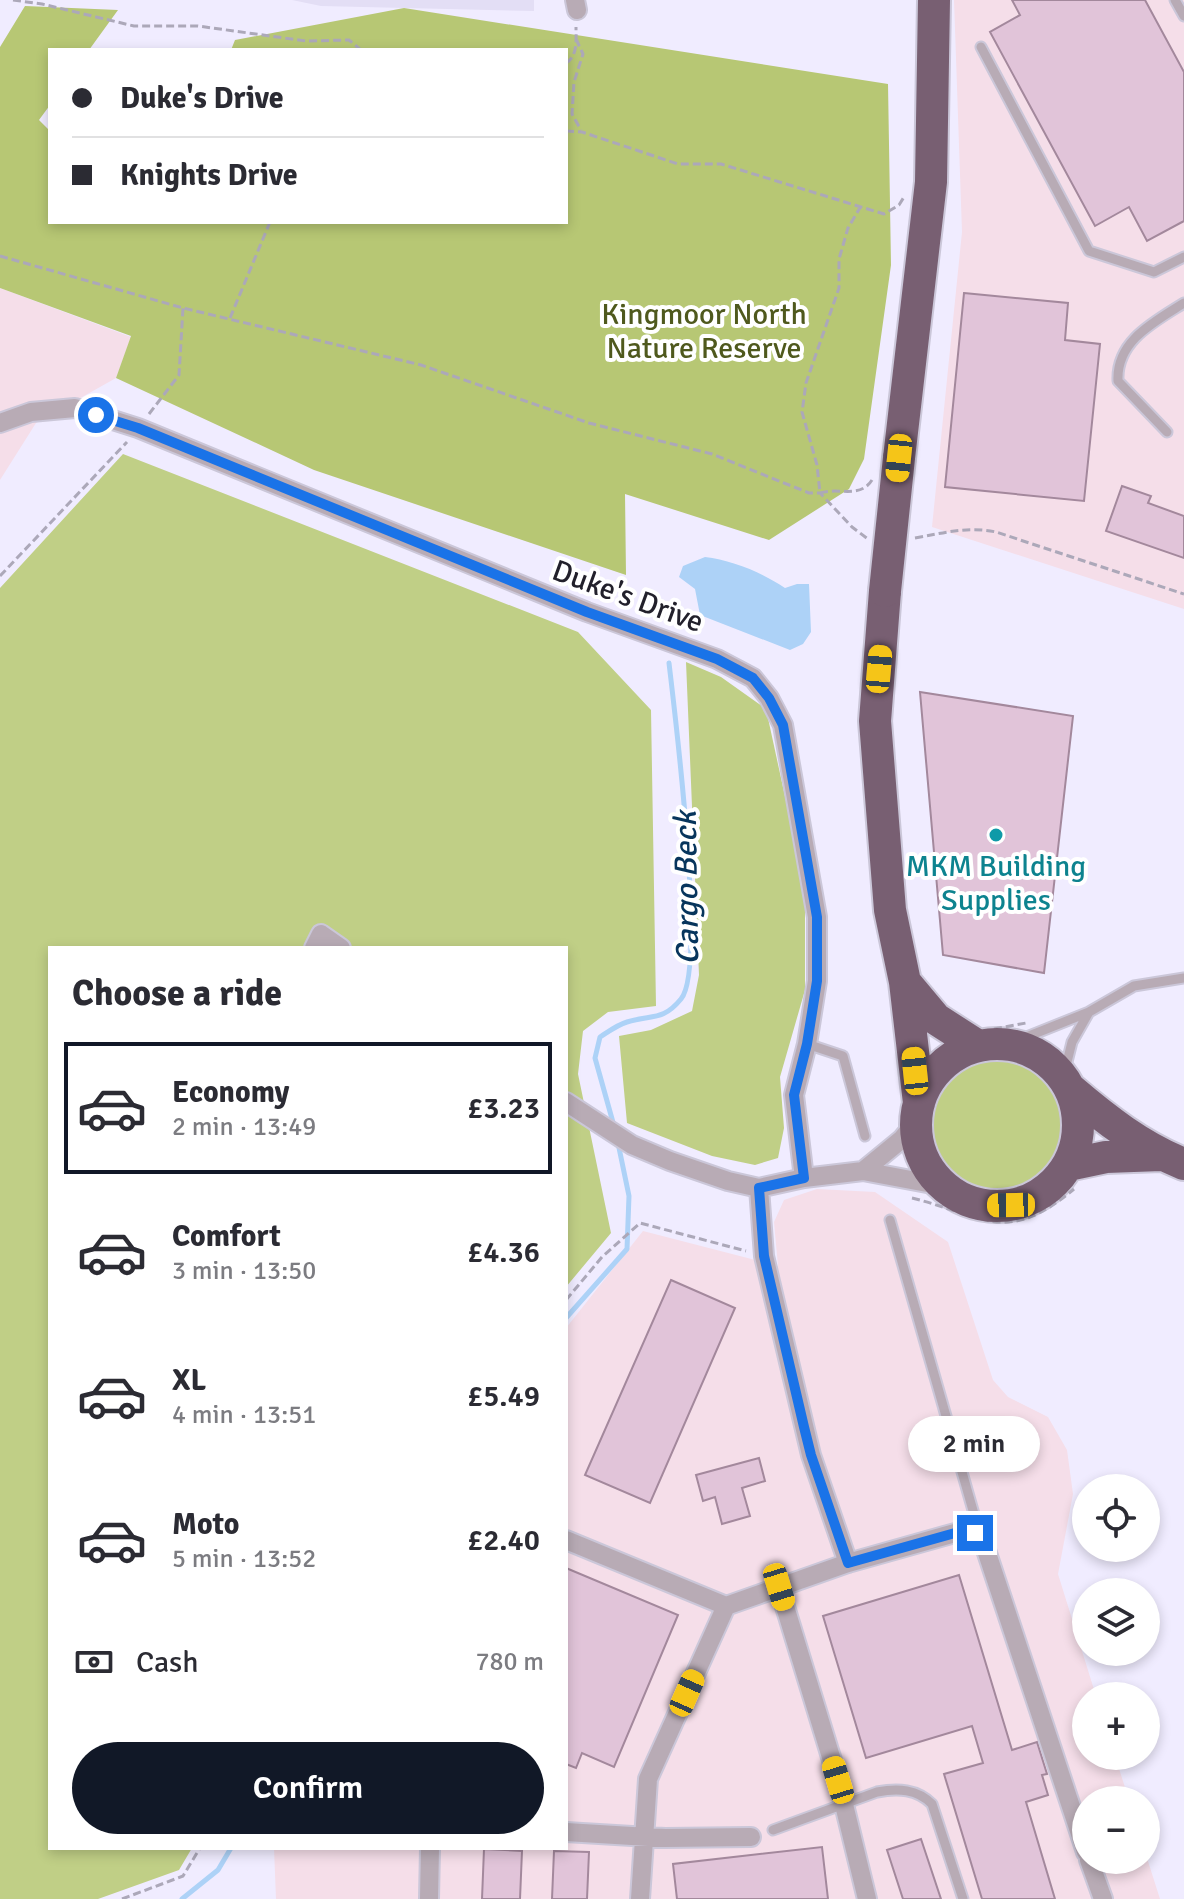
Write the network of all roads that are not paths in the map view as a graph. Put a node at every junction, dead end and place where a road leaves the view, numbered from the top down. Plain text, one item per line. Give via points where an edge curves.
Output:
1 (934, 0) edge
2 (1175, 0) edge
3 (1184, 16) edge
4 (981, 47) dead end
5 (1184, 257) edge
6 (1184, 303) edge
7 (0, 423) edge
8 (1167, 432) dead end
9 (315, 946) edge
10 (338, 946) edge
11 (1184, 978) edge
12 (905, 982) junction
13 (1089, 1012) junction
14 (807, 1044) junction
15 (993, 1045) junction
16 (1066, 1084) junction
17 (568, 1103) edge
18 (917, 1112) junction
19 (865, 1136) dead end
20 (1173, 1160) edge
21 (1068, 1165) junction
22 (863, 1171) junction
23 (804, 1178) junction
24 (943, 1186) junction
25 (759, 1188) junction
26 (890, 1220) dead end
27 (975, 1533) junction
28 (568, 1541) edge
29 (848, 1563) junction
30 (779, 1587) junction
31 (726, 1606) junction
32 (844, 1803) junction
33 (1072, 1810) edge
34 (773, 1830) dead end
35 (568, 1832) edge
36 (643, 1837) junction
37 (751, 1837) dead end
38 (430, 1850) edge
39 (1094, 1874) edge
40 (429, 1899) edge
41 (640, 1899) edge
42 (867, 1899) edge
43 (963, 1899) edge
44 (1103, 1899) edge

1 - 12 highway, bridge via 931,182 887,466 875,721 890,910
2 - 3 lane
4 - 5 lane via 1089,251 1154,272
6 - 8 lane via 1140,332 1117,364 1118,381
7 - 14 street, Duke's Drive via 31,412 75,408 138,428 587,612 717,659 753,678 783,725 817,917 817,981
9 - 10 street via 321,934
11 - 13 lane via 1134,986
12 - 15 highway via 936,1019
12 - 18 highway
13 - 15 lane
13 - 16 lane via 1072,1042
14 - 19 lane via 843,1056
14 - 23 street, Duke's Drive via 794,1095
15 - 16 highway via 1033,1052
15 - 18 highway via 958,1054 941,1066 927,1083
16 - 20 highway via 1112,1124
16 - 21 highway via 1078,1127
17 - 25 street via 632,1145
18 - 22 street via 902,1139
18 - 24 highway via 918,1146 927,1168
20 - 21 highway via 1106,1157
21 - 24 highway via 1053,1184 1011,1205 975,1203
22 - 23 street
22 - 24 street
23 - 25 street
25 - 29 street via 764,1256 811,1455
26 - 27 lane via 976,1521
27 - 29 street via 955,1533
27 - 33 street via 984,1544
28 - 31 street
29 - 30 street
30 - 31 street
30 - 32 street
31 - 36 street via 648,1779
32 - 34 lane
32 - 42 street
32 - 43 lane via 892,1789 923,1795 932,1804
35 - 36 street
36 - 37 street
36 - 41 street
38 - 40 street
39 - 44 street

